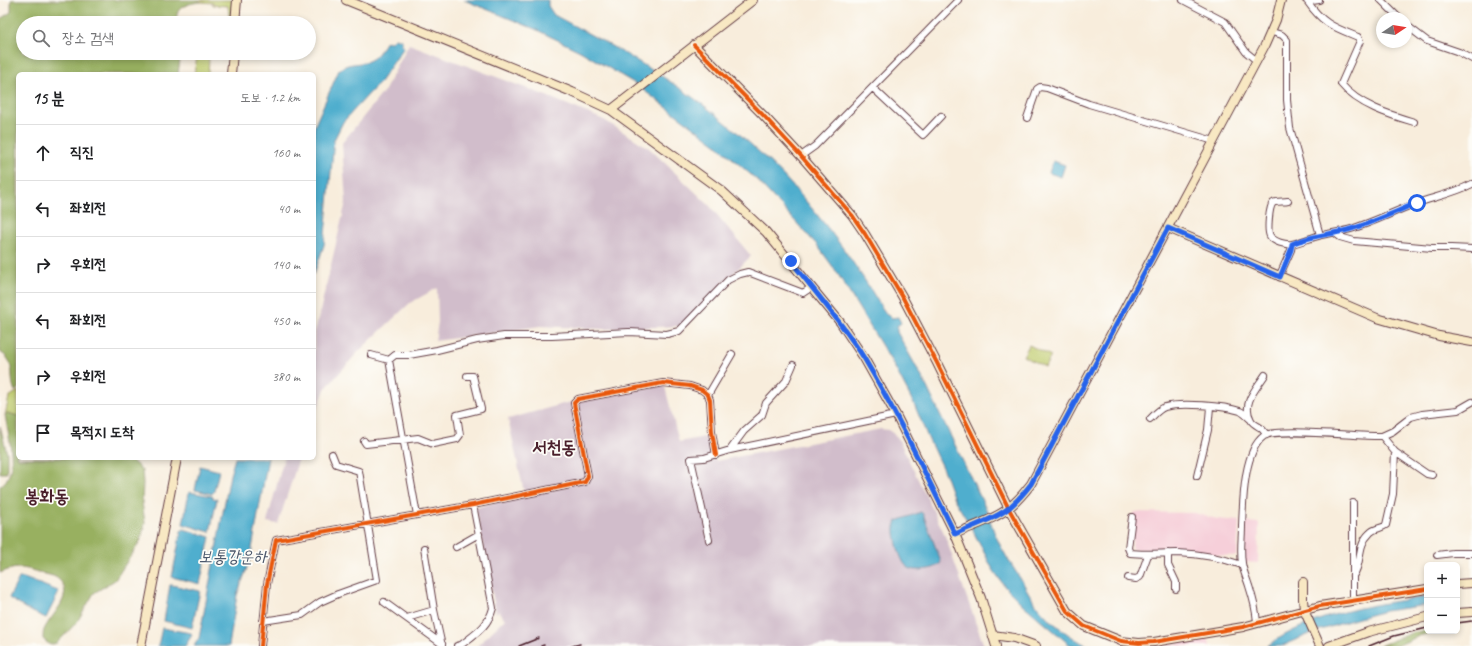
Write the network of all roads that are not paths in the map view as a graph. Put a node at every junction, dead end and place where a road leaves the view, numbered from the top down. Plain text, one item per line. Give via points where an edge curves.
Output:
1 (237, 0) edge
2 (346, 0) edge
3 (753, 0) edge
4 (958, 0) edge
5 (1183, 0) edge
6 (1281, 0) edge
7 (1306, 0) edge
8 (1319, 0) edge
9 (1381, 0) edge
10 (1393, 12) edge
11 (236, 16) edge
12 (1412, 30) edge
13 (1272, 32) junction
14 (690, 48) junction
15 (1472, 59) edge
16 (232, 60) edge
17 (1257, 61) junction
18 (231, 72) edge
19 (873, 88) junction
20 (611, 110) junction
21 (941, 116) dead end
22 (1027, 118) dead end
23 (1414, 122) dead end
24 (1214, 141) junction
25 (801, 156) junction
26 (1472, 184) edge
27 (1288, 201) dead end
28 (1168, 228) junction
29 (1335, 233) junction
30 (1320, 235) junction
31 (1292, 244) junction
32 (1472, 250) edge
33 (1280, 277) junction
34 (812, 287) junction
35 (1472, 342) edge
36 (732, 354) dead end
37 (371, 355) dead end
38 (389, 360) junction
39 (792, 365) dead end
40 (1265, 375) dead end
41 (467, 376) dead end
42 (708, 395) junction
43 (1472, 402) edge
44 (1210, 406) junction
45 (896, 415) junction
46 (1150, 419) dead end
47 (1250, 419) junction
48 (1267, 435) junction
49 (1382, 436) junction
50 (404, 439) junction
51 (364, 441) dead end
52 (730, 450) junction
53 (1395, 452) junction
54 (332, 454) dead end
55 (716, 455) junction
56 (177, 460) edge
57 (1432, 475) dead end
58 (1197, 476) dead end
59 (1353, 503) dead end
60 (473, 505) junction
61 (1009, 509) junction
62 (417, 515) junction
63 (1132, 517) dead end
64 (367, 524) junction
65 (479, 534) junction
66 (955, 534) junction
67 (709, 540) dead end
68 (456, 547) dead end
69 (424, 548) dead end
70 (1168, 553) junction
71 (1472, 553) edge
72 (1148, 555) junction
73 (1436, 555) dead end
74 (1242, 564) junction
75 (1353, 576) junction
76 (1128, 578) dead end
77 (1303, 582) dead end
78 (1472, 583) edge
79 (1460, 584) edge
80 (1424, 589) edge
81 (1176, 590) dead end
82 (1353, 600) junction
83 (384, 602) dead end
84 (434, 610) junction
85 (1304, 610) junction
86 (1472, 612) edge
87 (1460, 613) edge
88 (407, 618) junction
89 (1424, 618) edge
90 (263, 621) junction
91 (1257, 622) junction
92 (993, 635) junction
93 (1318, 643) edge
94 (442, 645) edge
95 (141, 646) edge
96 (261, 646) edge
97 (457, 646) edge
98 (996, 646) edge
99 (1036, 646) edge
100 (1329, 646) edge

1 - 11 street
2 - 20 street
3 - 14 street
4 - 19 street
5 - 17 street via 1225,22 1246,52
6 - 13 street
7 - 8 street
7 - 23 street via 1324,21 1358,37 1360,41 1341,84 1347,91 1382,112
9 - 10 street
12 - 15 street via 1427,41
13 - 17 street
13 - 30 street via 1282,35 1287,40 1287,100 1290,128
14 - 20 street
14 - 25 street via 763,115
16 - 18 street
17 - 24 street
19 - 21 street via 923,135
19 - 25 street via 815,146
20 - 34 street via 722,191 766,232
22 - 24 street via 1040,87
24 - 28 street
25 - 61 street via 852,215 902,296
26 - 29 street
27 - 31 street via 1272,204 1268,228 1272,238 1280,243
28 - 33 street
28 - 61 street via 1031,484
29 - 30 street
29 - 32 street via 1340,238 1354,240
30 - 31 street
31 - 33 street
33 - 35 street via 1377,318 1439,336
34 - 38 street via 803,293 748,272 728,280 679,331 667,334 629,332 504,336 409,355 395,354
34 - 45 street via 860,352
36 - 42 street
37 - 38 street
38 - 50 street
39 - 52 street via 786,381 766,403 762,415
40 - 47 street via 1248,401
41 - 50 street via 473,376 481,410 457,415 460,435 457,439 433,444 418,438
42 - 55 street
42 - 60 street via 690,386 663,383 578,398 574,403 588,476 584,482
43 - 49 street via 1458,410 1411,417
44 - 46 street via 1165,407 1158,410
44 - 47 street via 1240,411
44 - 58 street via 1208,430
45 - 52 street
45 - 66 street
47 - 48 street
48 - 49 street via 1290,432
48 - 74 street via 1254,450 1244,486
49 - 53 street
50 - 51 street via 366,444
50 - 62 street
52 - 55 street
53 - 57 street via 1423,472
53 - 75 street via 1393,494 1386,525 1369,533 1363,542 1357,571
54 - 64 street via 336,464 359,471
55 - 67 street via 691,458
56 - 95 street
59 - 75 street
60 - 62 street
60 - 65 street
61 - 66 street
61 - 91 street via 1067,611 1084,626 1099,633 1121,641 1154,642 1203,635
62 - 64 street
63 - 72 street via 1128,548 1130,553
64 - 90 street via 276,540
64 - 90 street via 377,580 320,602 302,615
65 - 68 street
65 - 97 street via 493,608 491,618 482,628
66 - 92 street
69 - 84 street
70 - 72 street
70 - 74 street via 1205,555
70 - 81 street via 1168,565 1176,582
71 - 73 street
72 - 76 street via 1140,577
74 - 91 street via 1255,606
75 - 82 street
77 - 85 street
78 - 79 street
80 - 82 street
82 - 85 street
83 - 88 street
84 - 88 street
84 - 94 street
85 - 91 street
85 - 93 street
86 - 87 street
88 - 94 street
89 - 100 street via 1368,632
90 - 96 street
92 - 98 street
92 - 99 street via 1014,638

